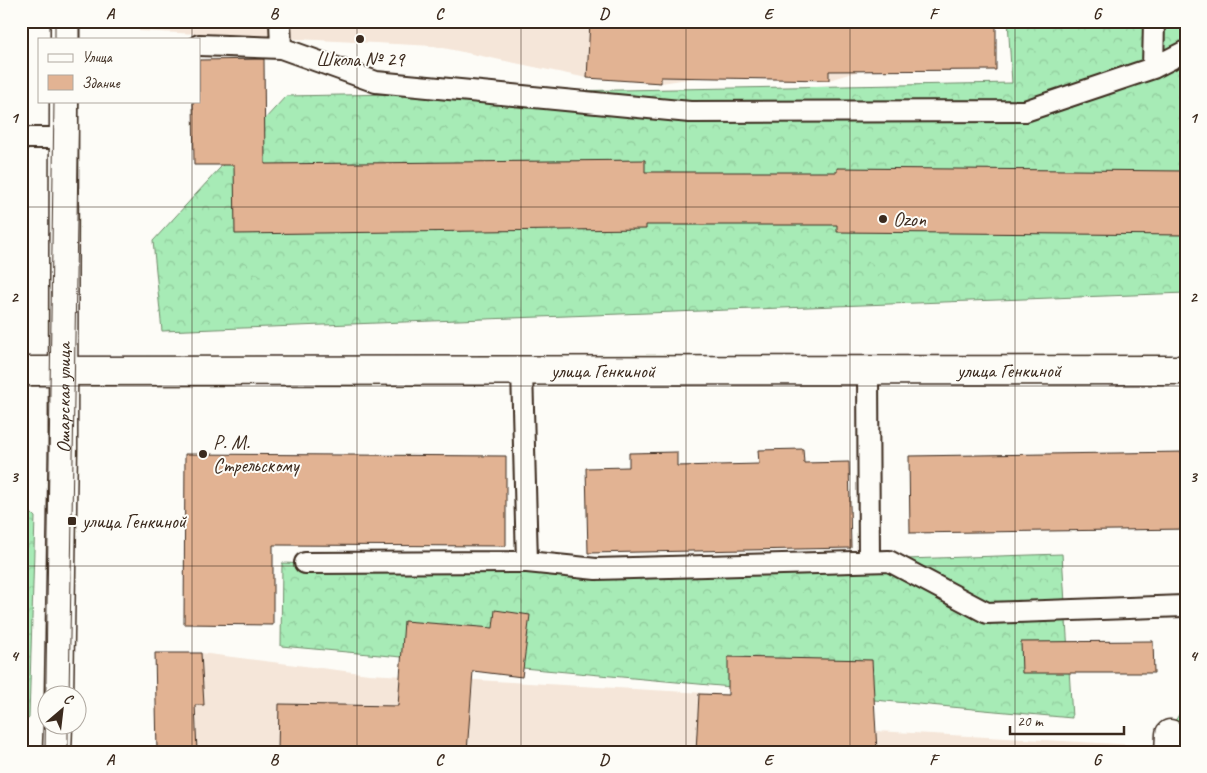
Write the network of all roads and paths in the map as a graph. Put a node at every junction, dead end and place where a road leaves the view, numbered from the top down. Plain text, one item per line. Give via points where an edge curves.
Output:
1 (65, 21) edge
2 (280, 21) edge
3 (1154, 21) edge
4 (65, 38) edge
5 (200, 45) edge
6 (281, 48) junction
7 (1186, 50) edge
8 (1153, 68) junction
9 (64, 102) edge
10 (21, 138) edge
11 (63, 138) junction
12 (868, 369) junction
13 (522, 370) junction
14 (1186, 370) edge
15 (21, 371) edge
16 (63, 371) junction
17 (869, 561) junction
18 (527, 562) junction
19 (305, 563) dead end
20 (1184, 606) dead end
21 (59, 686) edge
22 (58, 736) edge
23 (57, 752) edge

1 - 4 street
2 - 6 lane
3 - 8 lane
5 - 6 lane
6 - 8 lane via 376,82 690,112 1024,111
7 - 8 lane
9 - 11 street, Ошарская улица
10 - 11 lane
11 - 16 street, Ошарская улица
12 - 13 street, улица Генкиной
12 - 14 street, улица Генкиной
12 - 17 lane
13 - 16 street, улица Генкиной
13 - 18 lane
15 - 16 street, улица Генкиной
16 - 21 street, Ошарская улица
17 - 18 lane via 596,569
17 - 20 lane via 889,561 987,613
18 - 19 lane
22 - 23 street

